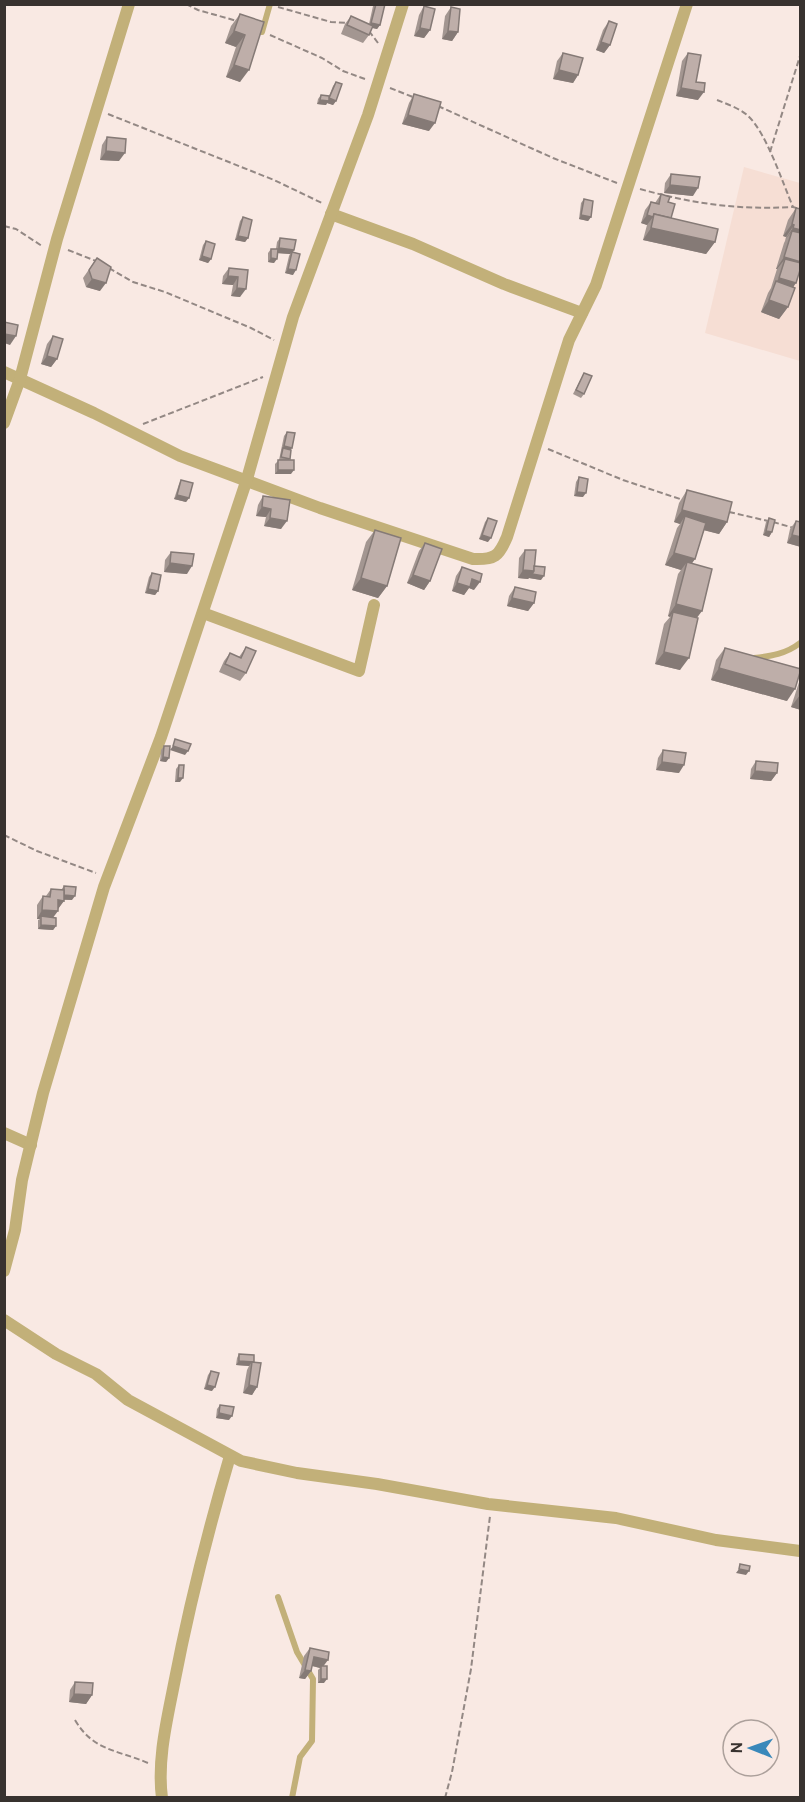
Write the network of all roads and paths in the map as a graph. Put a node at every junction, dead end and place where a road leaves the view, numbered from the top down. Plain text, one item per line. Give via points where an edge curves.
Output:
1 (129, 4) edge
2 (186, 4) edge
3 (403, 4) edge
4 (687, 4) edge
5 (271, 6) edge
6 (240, 22) edge
7 (354, 22) edge
8 (367, 28) edge
9 (262, 32) joint
10 (387, 56) junction
11 (801, 56) edge
12 (378, 84) junction
13 (422, 100) edge
14 (717, 100) dead end
15 (433, 105) edge
16 (96, 109) junction
17 (770, 152) junction
18 (628, 186) junction
19 (793, 207) junction
20 (801, 209) edge
21 (331, 214) junction
22 (4, 226) edge
23 (54, 253) junction
24 (99, 262) edge
25 (107, 267) edge
26 (582, 313) junction
27 (285, 346) junction
28 (277, 371) junction
29 (4, 372) edge
30 (20, 379) junction
31 (4, 423) edge
32 (128, 430) junction
33 (537, 445) junction
34 (247, 479) junction
35 (684, 500) edge
36 (727, 511) edge
37 (801, 530) edge
38 (374, 605) dead end
39 (203, 613) junction
40 (801, 643) edge
41 (746, 659) edge
42 (4, 835) edge
43 (108, 878) junction
44 (4, 1133) edge
45 (31, 1145) junction
46 (4, 1271) edge
47 (4, 1320) edge
48 (230, 1456) junction
49 (488, 1503) junction
50 (801, 1551) edge
51 (278, 1597) dead end
52 (75, 1720) dead end
53 (160, 1777) junction
54 (162, 1797) edge
55 (292, 1797) edge
56 (445, 1797) edge

1 - 16 street
2 - 6 path
3 - 10 street
4 - 18 street
5 - 7 path via 331,22
5 - 9 lane
8 - 10 path
9 - 12 path
10 - 12 street
11 - 17 path
12 - 13 path
12 - 21 street
14 - 17 path via 746,114
15 - 18 path
16 - 21 path via 274,180 325,204
16 - 23 street
17 - 19 path
18 - 19 path via 698,203 744,209
18 - 26 street via 596,285
19 - 20 path
21 - 26 street
21 - 27 street
22 - 23 path via 16,229
23 - 24 path via 64,248
23 - 30 street
25 - 27 path via 133,282 251,328
26 - 33 street via 569,340
27 - 28 street
28 - 32 path
28 - 34 street
29 - 30 street
30 - 31 street
30 - 32 street
32 - 34 street via 180,456
33 - 34 street via 500,553 483,560 320,508
33 - 35 path
34 - 39 street
36 - 37 path
38 - 39 street via 359,671
39 - 43 street
40 - 41 lane via 774,656
42 - 43 path
43 - 45 street
44 - 45 street
45 - 46 street
47 - 48 street via 96,1374 129,1400
48 - 49 street via 297,1473
48 - 53 street via 189,1605
49 - 50 street via 616,1518 716,1540
49 - 56 path via 471,1670
51 - 55 lane via 297,1652 313,1679 312,1741 300,1757
52 - 53 path via 94,1742 148,1763
53 - 54 street

